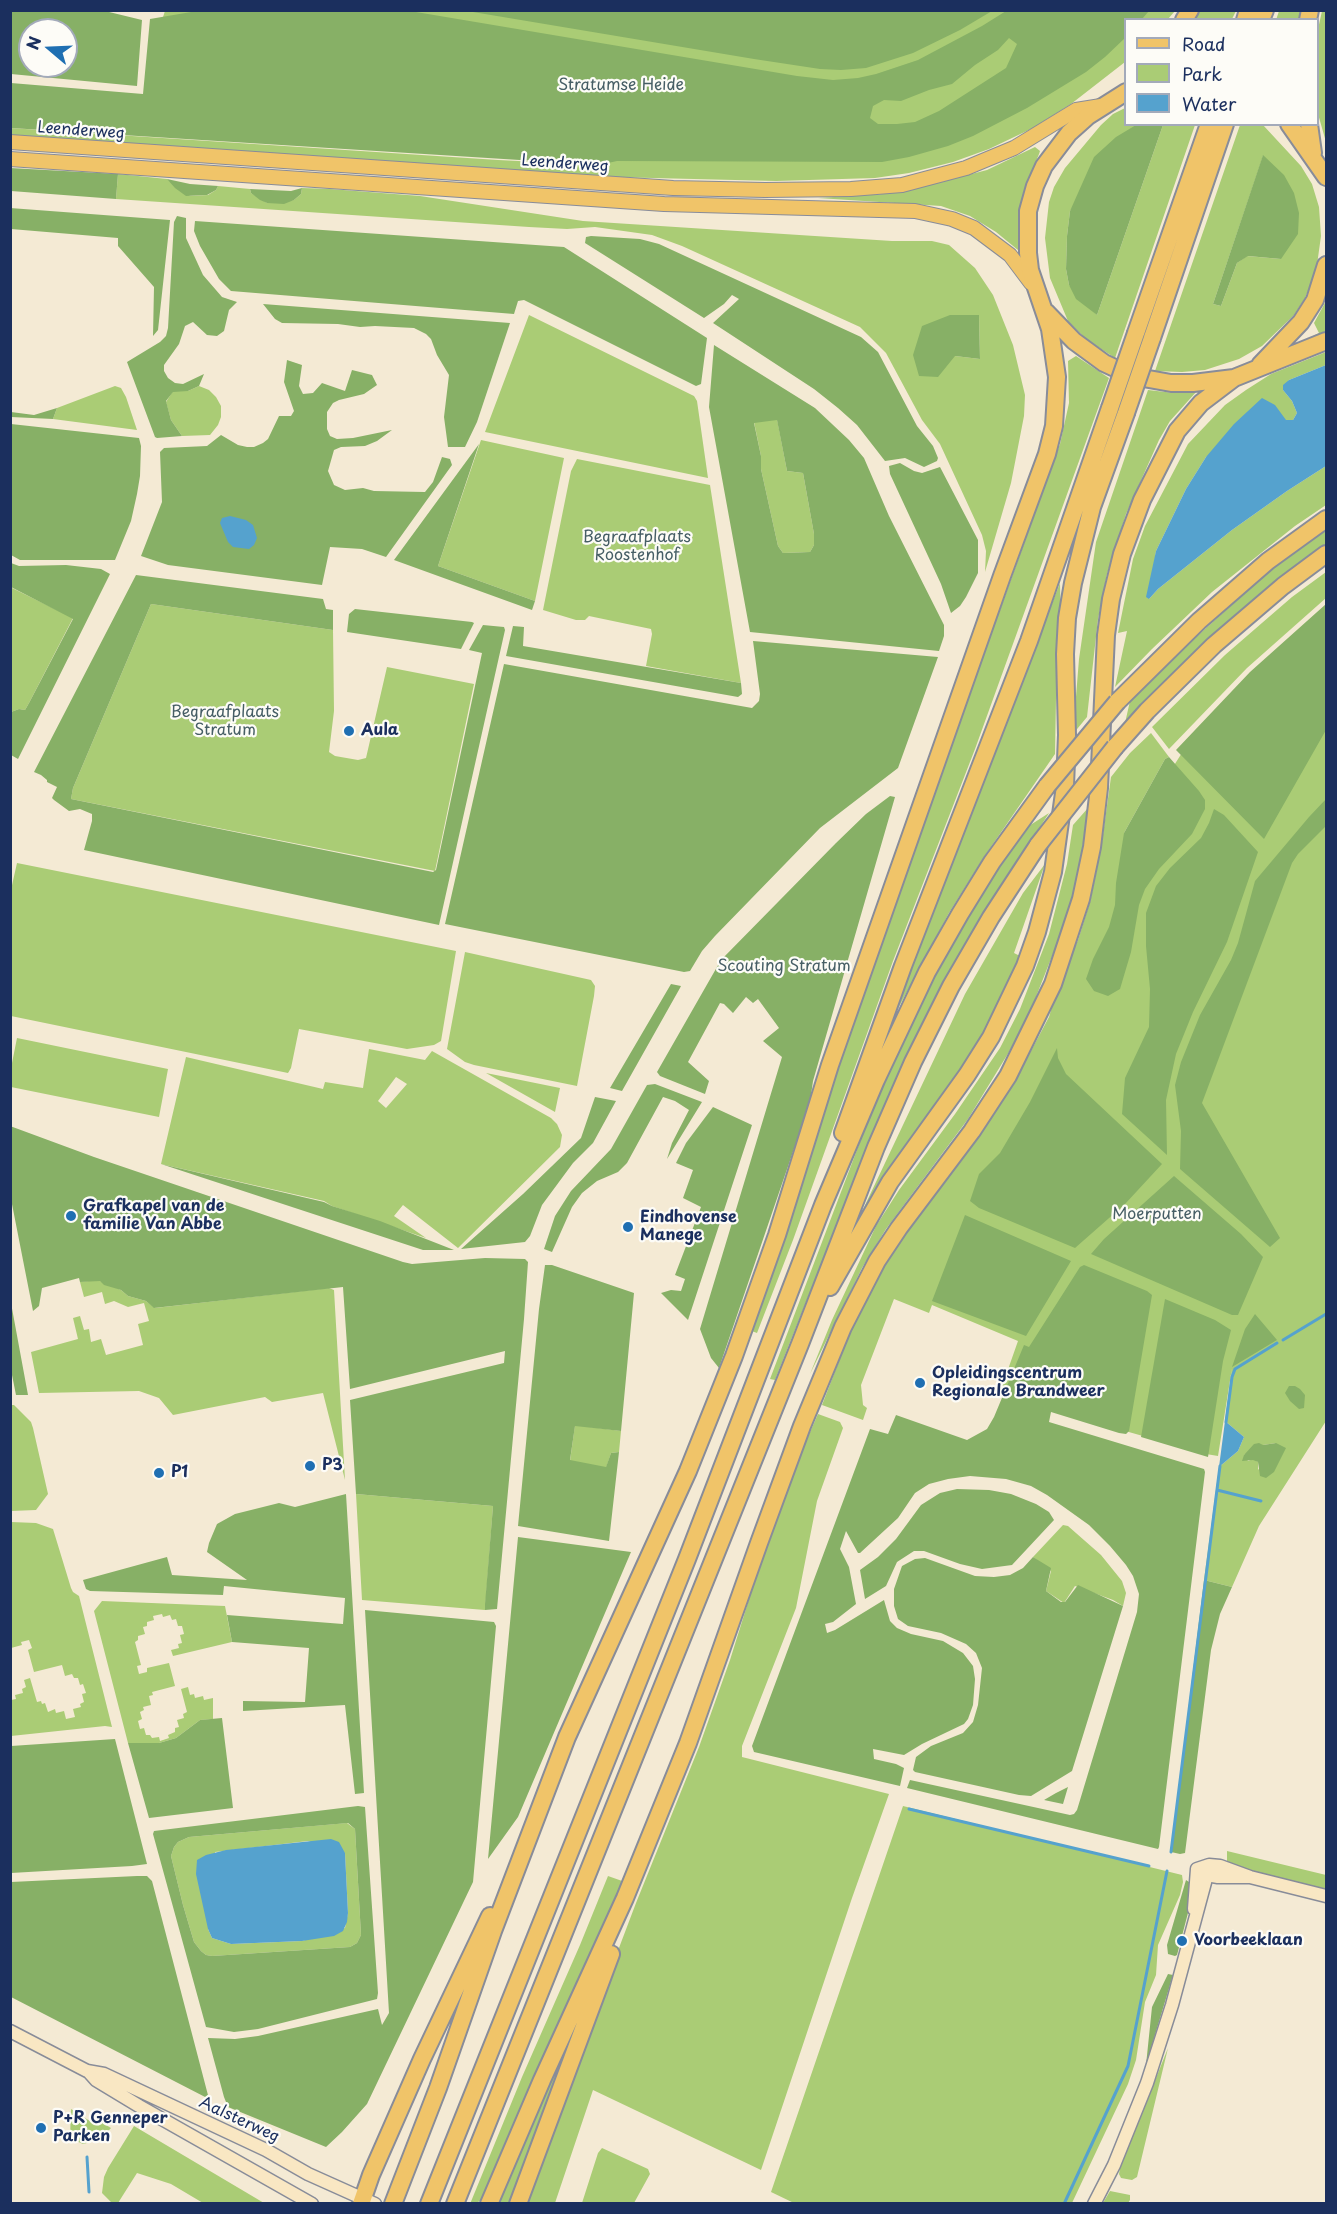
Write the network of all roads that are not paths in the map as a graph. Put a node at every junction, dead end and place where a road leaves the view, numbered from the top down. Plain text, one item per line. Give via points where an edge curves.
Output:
1 (1123, 92) edge
2 (1101, 106) junction
3 (1290, 126) edge
4 (1309, 126) edge
5 (1216, 127) edge
6 (10, 142) edge
7 (1313, 157) junction
8 (10, 159) edge
9 (1326, 180) edge
10 (1326, 265) edge
11 (1042, 303) junction
12 (1326, 341) edge
13 (1255, 369) junction
14 (1234, 378) junction
15 (1118, 411) junction
16 (1326, 519) edge
17 (1326, 554) edge
18 (823, 1205) junction
19 (800, 1344) junction
20 (516, 1871) junction
21 (1326, 1896) edge
22 (625, 1898) junction
23 (10, 2031) edge
24 (87, 2071) junction
25 (396, 2196) edge
26 (366, 2201) edge
27 (312, 2204) edge
28 (429, 2204) edge
29 (455, 2204) edge
30 (489, 2204) edge
31 (518, 2204) edge
32 (1094, 2204) edge

1 - 2 highway
2 - 6 main road, Leenderweg via 1077,110 1014,148 966,168 902,184 851,189 654,187
2 - 11 highway via 1062,140 1035,186 1027,238 1030,270
3 - 7 highway
4 - 7 highway
5 - 15 highway, bridge
7 - 9 highway
8 - 11 main road, Leenderweg via 653,204 915,211 956,220 986,235 1021,267
10 - 13 highway via 1315,300 1301,322
11 - 14 highway via 1091,355 1132,376 1182,384
11 - 20 highway via 1053,342 1057,377 1051,439 830,1065 777,1235 731,1364 684,1480 567,1737
12 - 13 highway
13 - 14 highway
14 - 22 highway via 1201,403 1177,431 1142,500 1122,554 1106,634 1099,788 1092,847 1081,899 1053,984 1021,1052 990,1104 877,1261 843,1327 807,1414 688,1743
15 - 18 highway via 903,966 834,1159
15 - 19 highway via 1067,618 1065,786 1053,872 1037,932 991,1037 878,1201
16 - 18 highway, bridge via 1268,561 1199,621 1117,702 1047,786 992,862 927,972
17 - 19 highway, bridge via 1214,645 1147,711 1038,845 986,925 925,1036 876,1147
18 - 28 highway via 687,1559
19 - 29 highway
20 - 25 highway
20 - 26 highway via 478,1937 422,2060
21 - 32 main road via 1220,1866 1209,1865 1202,1872 1200,1904 1147,2083
22 - 30 highway
22 - 31 highway via 618,1935
23 - 24 main road, Aalsterweg
24 - 26 main road, Aalsterweg via 104,2074
24 - 27 main road, Aalsterweg via 114,2091

